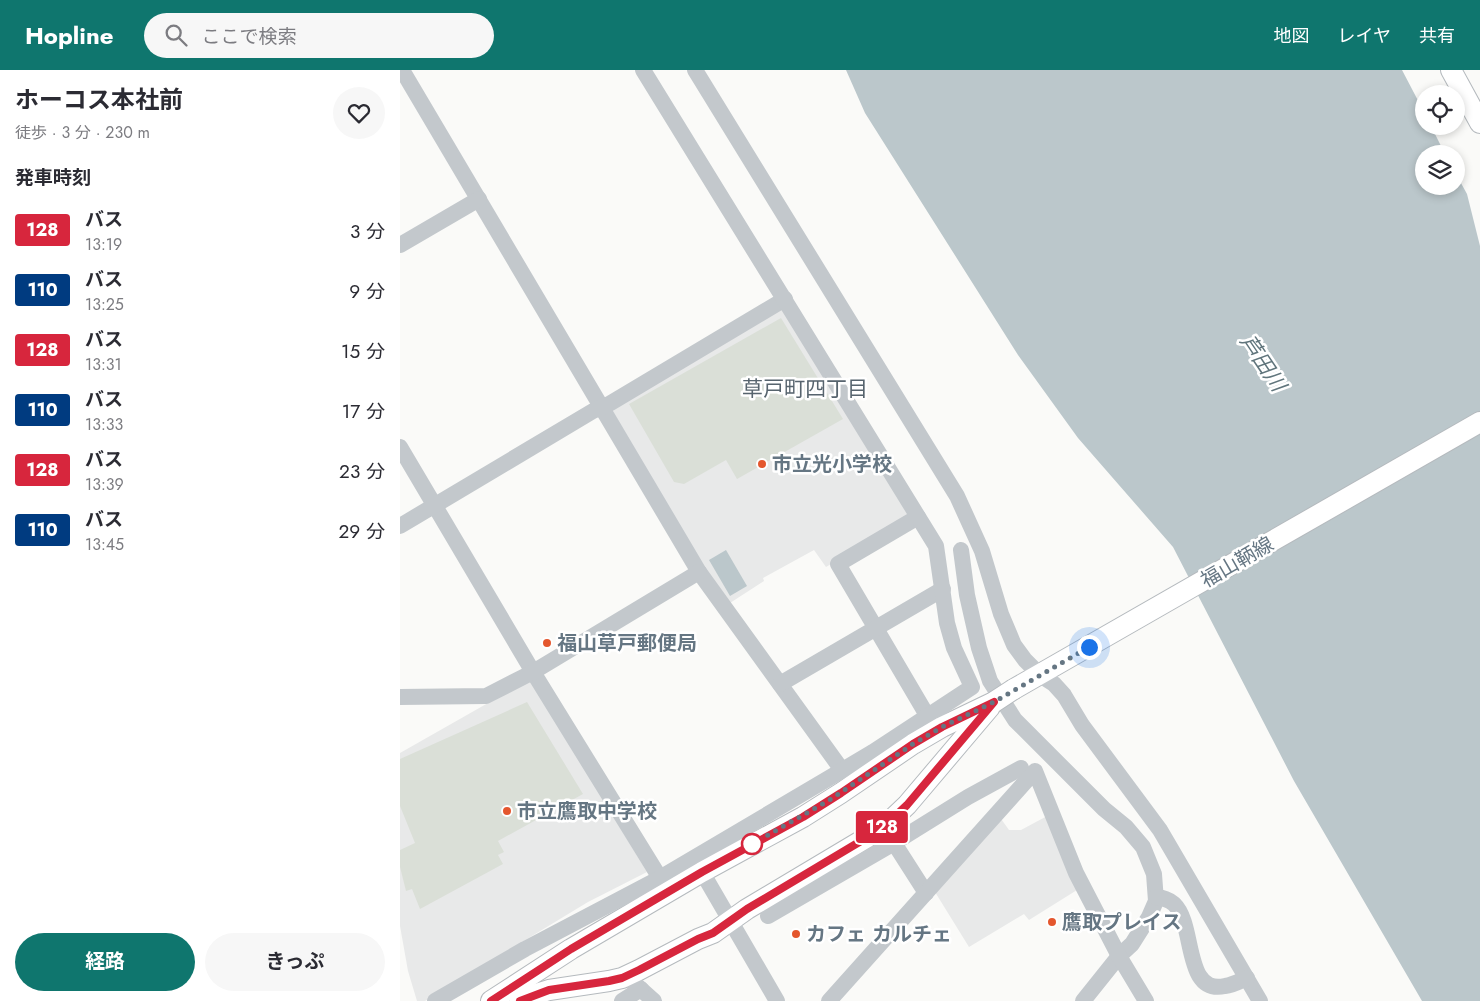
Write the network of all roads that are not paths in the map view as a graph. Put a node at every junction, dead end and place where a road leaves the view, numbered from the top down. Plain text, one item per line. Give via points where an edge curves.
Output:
1 (402, 70) edge
2 (643, 70) edge
3 (695, 70) edge
4 (1451, 70) edge
5 (1480, 123) edge
6 (479, 198) junction
7 (400, 245) edge
8 (785, 299) junction
9 (603, 407) junction
10 (1480, 422) edge
11 (400, 447) edge
12 (434, 505) junction
13 (918, 517) junction
14 (400, 526) edge
15 (961, 550) dead end
16 (699, 572) junction
17 (943, 589) junction
18 (876, 628) junction
19 (1047, 671) junction
20 (533, 672) junction
21 (780, 684) junction
22 (400, 697) edge
23 (994, 702) junction
24 (928, 717) junction
25 (1021, 768) dead end
26 (842, 770) junction
27 (894, 843) junction
28 (834, 867) junction
29 (702, 872) junction
30 (660, 878) junction
31 (926, 893) junction
32 (1156, 897) junction
33 (768, 916) dead end
34 (730, 922) junction
35 (559, 931) junction
36 (571, 949) junction
37 (1125, 951) junction
38 (626, 976) junction
39 (1247, 978) junction
40 (641, 989) junction
41 (435, 1001) edge
42 (491, 1001) edge
43 (520, 1001) edge
44 (622, 1001) edge
45 (654, 1001) edge
46 (777, 1001) edge
47 (829, 1001) edge
48 (1083, 1001) edge
49 (1146, 1001) edge
50 (1260, 1001) edge

1 - 6 street
2 - 8 street
3 - 19 street via 957,496 982,551 1001,614 1014,644 1025,660
4 - 5 main road
6 - 7 street
6 - 9 street
8 - 9 street
8 - 13 street
9 - 12 street
9 - 16 street
10 - 19 main road, 福山鞆線
11 - 12 street
12 - 14 street
12 - 20 street
13 - 17 street via 936,546
13 - 18 street via 838,564
15 - 32 street via 967,595 990,681 1015,720 1143,847 1154,874
16 - 20 street
16 - 21 street
17 - 18 street
17 - 24 street via 954,648 972,687
18 - 21 street
18 - 24 street
19 - 23 main road, 福山鞆線, bridge
19 - 39 street via 1082,725 1160,830
20 - 22 street via 486,696
20 - 30 street
21 - 26 street
23 - 28 main road, 福山鞆線 via 907,805
23 - 29 main road, 福山鞆線 via 942,727 803,817
24 - 26 street
25 - 27 street
26 - 30 street
27 - 28 street
27 - 31 street
28 - 33 street
28 - 34 main road, 福山鞆線 via 747,909
29 - 34 street
29 - 36 main road, 福山鞆線
30 - 35 street
31 - 37 street via 1035,771 1076,873
31 - 47 street
32 - 37 street via 1149,917
32 - 39 street via 1166,899 1178,909 1202,982 1217,987
34 - 38 main road, 福山鞆線
34 - 46 street
35 - 36 street
35 - 41 street
36 - 42 main road, 福山鞆線
37 - 48 street
37 - 49 street
38 - 40 street
38 - 43 main road, 福山鞆線 via 549,990
39 - 50 street
40 - 44 street
40 - 45 street

